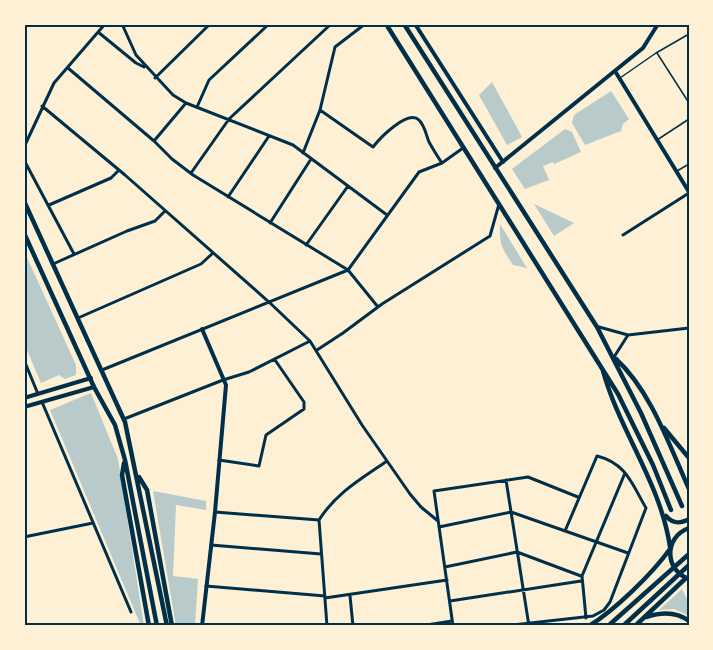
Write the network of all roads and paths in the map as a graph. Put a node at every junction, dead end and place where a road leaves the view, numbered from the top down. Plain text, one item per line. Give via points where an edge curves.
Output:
1 (105, 24) edge
2 (122, 24) edge
3 (210, 24) edge
4 (269, 24) edge
5 (331, 24) edge
6 (365, 24) edge
7 (385, 24) edge
8 (404, 24) edge
9 (415, 24) edge
10 (658, 24) edge
11 (98, 32) junction
12 (689, 34) edge
13 (656, 53) junction
14 (68, 68) junction
15 (147, 68) junction
16 (615, 72) junction
17 (155, 78) junction
18 (620, 79) junction
19 (24, 90) edge
20 (186, 103) junction
21 (689, 103) edge
22 (42, 106) junction
23 (197, 107) junction
24 (320, 110) junction
25 (229, 119) junction
26 (689, 119) edge
27 (269, 136) junction
28 (154, 141) junction
29 (657, 141) junction
30 (25, 145) edge
31 (463, 148) junction
32 (303, 153) junction
33 (312, 159) junction
34 (24, 160) edge
35 (502, 162) junction
36 (442, 163) junction
37 (689, 164) edge
38 (495, 168) junction
39 (118, 170) junction
40 (676, 172) junction
41 (191, 173) junction
42 (348, 186) junction
43 (689, 192) edge
44 (228, 197) junction
45 (24, 201) edge
46 (499, 204) junction
47 (49, 205) junction
48 (165, 211) junction
49 (387, 215) junction
50 (270, 223) junction
51 (24, 233) edge
52 (623, 235) dead end
53 (306, 245) junction
54 (213, 253) junction
55 (74, 254) junction
56 (53, 264) junction
57 (348, 270) junction
58 (269, 302) junction
59 (378, 307) junction
60 (78, 318) junction
61 (597, 327) junction
62 (689, 328) edge
63 (202, 329) junction
64 (628, 335) junction
65 (310, 341) junction
66 (317, 350) junction
67 (614, 357) junction
68 (24, 360) edge
69 (275, 360) junction
70 (601, 366) junction
71 (102, 370) junction
72 (91, 378) junction
73 (223, 380) junction
74 (94, 387) junction
75 (38, 394) junction
76 (24, 398) edge
77 (42, 402) junction
78 (24, 407) edge
79 (124, 419) junction
80 (659, 421) junction
81 (689, 458) edge
82 (125, 460) junction
83 (219, 460) junction
84 (387, 461) junction
85 (625, 473) junction
86 (138, 475) junction
87 (506, 480) junction
88 (689, 489) edge
89 (578, 496) junction
90 (682, 506) dead end
91 (671, 510) dead end
92 (215, 512) junction
93 (511, 512) junction
94 (664, 514) junction
95 (689, 519) edge
96 (319, 520) junction
97 (438, 521) junction
98 (93, 523) junction
99 (439, 527) junction
100 (689, 528) edge
101 (565, 531) junction
102 (24, 537) edge
103 (595, 542) junction
104 (211, 545) junction
105 (670, 548) junction
106 (517, 552) junction
107 (628, 553) junction
108 (321, 554) junction
109 (689, 554) edge
110 (689, 565) edge
111 (445, 567) junction
112 (582, 576) junction
113 (688, 579) edge
114 (447, 580) junction
115 (582, 581) junction
116 (206, 586) junction
117 (524, 590) junction
118 (350, 596) junction
119 (325, 597) junction
120 (450, 601) junction
121 (131, 612) dead end
122 (586, 618) junction
123 (643, 618) junction
124 (452, 621) junction
125 (689, 621) edge
126 (529, 624) edge
127 (149, 626) edge
128 (157, 626) edge
129 (167, 626) edge
130 (172, 626) edge
131 (201, 626) edge
132 (327, 626) edge
133 (353, 626) edge
134 (420, 626) edge
135 (453, 626) edge
136 (503, 626) edge
137 (589, 626) edge
138 (608, 626) edge
139 (623, 626) edge
140 (635, 626) edge

1 - 11 street
2 - 15 street via 136,56
3 - 17 street
4 - 23 street via 209,80
5 - 25 street
6 - 24 street via 335,47
7 - 31 main road
8 - 38 main road
9 - 35 street
10 - 16 street via 643,48
11 - 14 street
11 - 15 street
12 - 13 lane
13 - 18 lane
13 - 21 lane
14 - 22 street via 54,83
14 - 28 street
15 - 17 street
16 - 18 street
16 - 35 street
17 - 20 street
18 - 29 street
19 - 30 street
20 - 23 street
20 - 28 street
22 - 30 street
22 - 39 street
23 - 25 street
24 - 32 street
24 - 36 street via 373,147 396,125 415,117 421,121
25 - 27 street
25 - 41 street
26 - 29 lane
27 - 32 street
27 - 44 street
28 - 41 street
29 - 40 street
30 - 34 street
31 - 36 street
31 - 46 main road
32 - 33 street
33 - 42 street
33 - 50 street
34 - 47 street
35 - 38 street
36 - 49 street via 418,172
37 - 40 lane
38 - 61 main road
39 - 47 street via 111,178
39 - 48 street
40 - 43 street
41 - 44 street
42 - 49 street
42 - 53 street
43 - 52 street
44 - 50 street
45 - 56 main road
46 - 59 street via 490,236
46 - 70 main road
47 - 55 street
48 - 54 street
48 - 55 street via 155,221
49 - 57 street
50 - 53 street
51 - 72 main road
53 - 57 street
54 - 58 street
54 - 60 street via 201,264
55 - 56 street
56 - 60 main road
57 - 58 street
57 - 59 street
58 - 63 street
58 - 65 street
59 - 66 street
60 - 71 main road
61 - 64 street
61 - 67 main road
62 - 64 street
63 - 71 street
63 - 73 street
64 - 67 street
65 - 66 street
65 - 69 street
66 - 84 street
67 - 80 main road via 628,370
67 - 90 main road
68 - 75 street
69 - 73 street
69 - 83 street via 304,402 304,409 266,435 259,466
70 - 91 main road via 654,465
70 - 94 main road via 610,396
71 - 79 main road
72 - 74 main road
72 - 75 street
73 - 79 street
73 - 83 street via 226,385
74 - 77 street
74 - 82 main road via 115,425
75 - 76 street
77 - 78 street
77 - 98 street
79 - 86 main road
80 - 81 main road
80 - 88 main road
82 - 127 main road via 122,475
82 - 128 main road
83 - 92 street
84 - 96 street via 341,493
84 - 97 street via 421,507
85 - 89 street via 615,462 597,456
85 - 103 street
85 - 107 street via 646,508
86 - 129 main road
86 - 130 main road via 147,490
87 - 89 street via 528,477
87 - 93 street
87 - 97 street via 434,491
89 - 101 street
92 - 96 street
92 - 104 street
93 - 99 street
93 - 101 street
93 - 106 street
94 - 95 main road via 677,523
94 - 105 main road
96 - 108 street
97 - 99 street
98 - 102 street
98 - 121 street
99 - 111 street
100 - 105 main road via 678,534
101 - 103 street
103 - 107 street
103 - 112 street
104 - 108 street
104 - 116 street
105 - 113 main road via 673,567
105 - 137 main road via 624,597
106 - 111 street
106 - 112 street
106 - 117 street
107 - 122 street via 610,602 604,610
108 - 119 street
109 - 138 main road
110 - 139 main road
111 - 114 street
112 - 115 street
113 - 123 main road
114 - 118 street
114 - 120 street
115 - 117 street
115 - 122 street
116 - 119 street
116 - 131 street
117 - 120 street
117 - 126 street
118 - 119 street
118 - 133 street
119 - 132 street
120 - 124 street
122 - 126 street
123 - 125 main road via 669,613
123 - 140 main road
124 - 134 street
124 - 135 street
126 - 136 street

